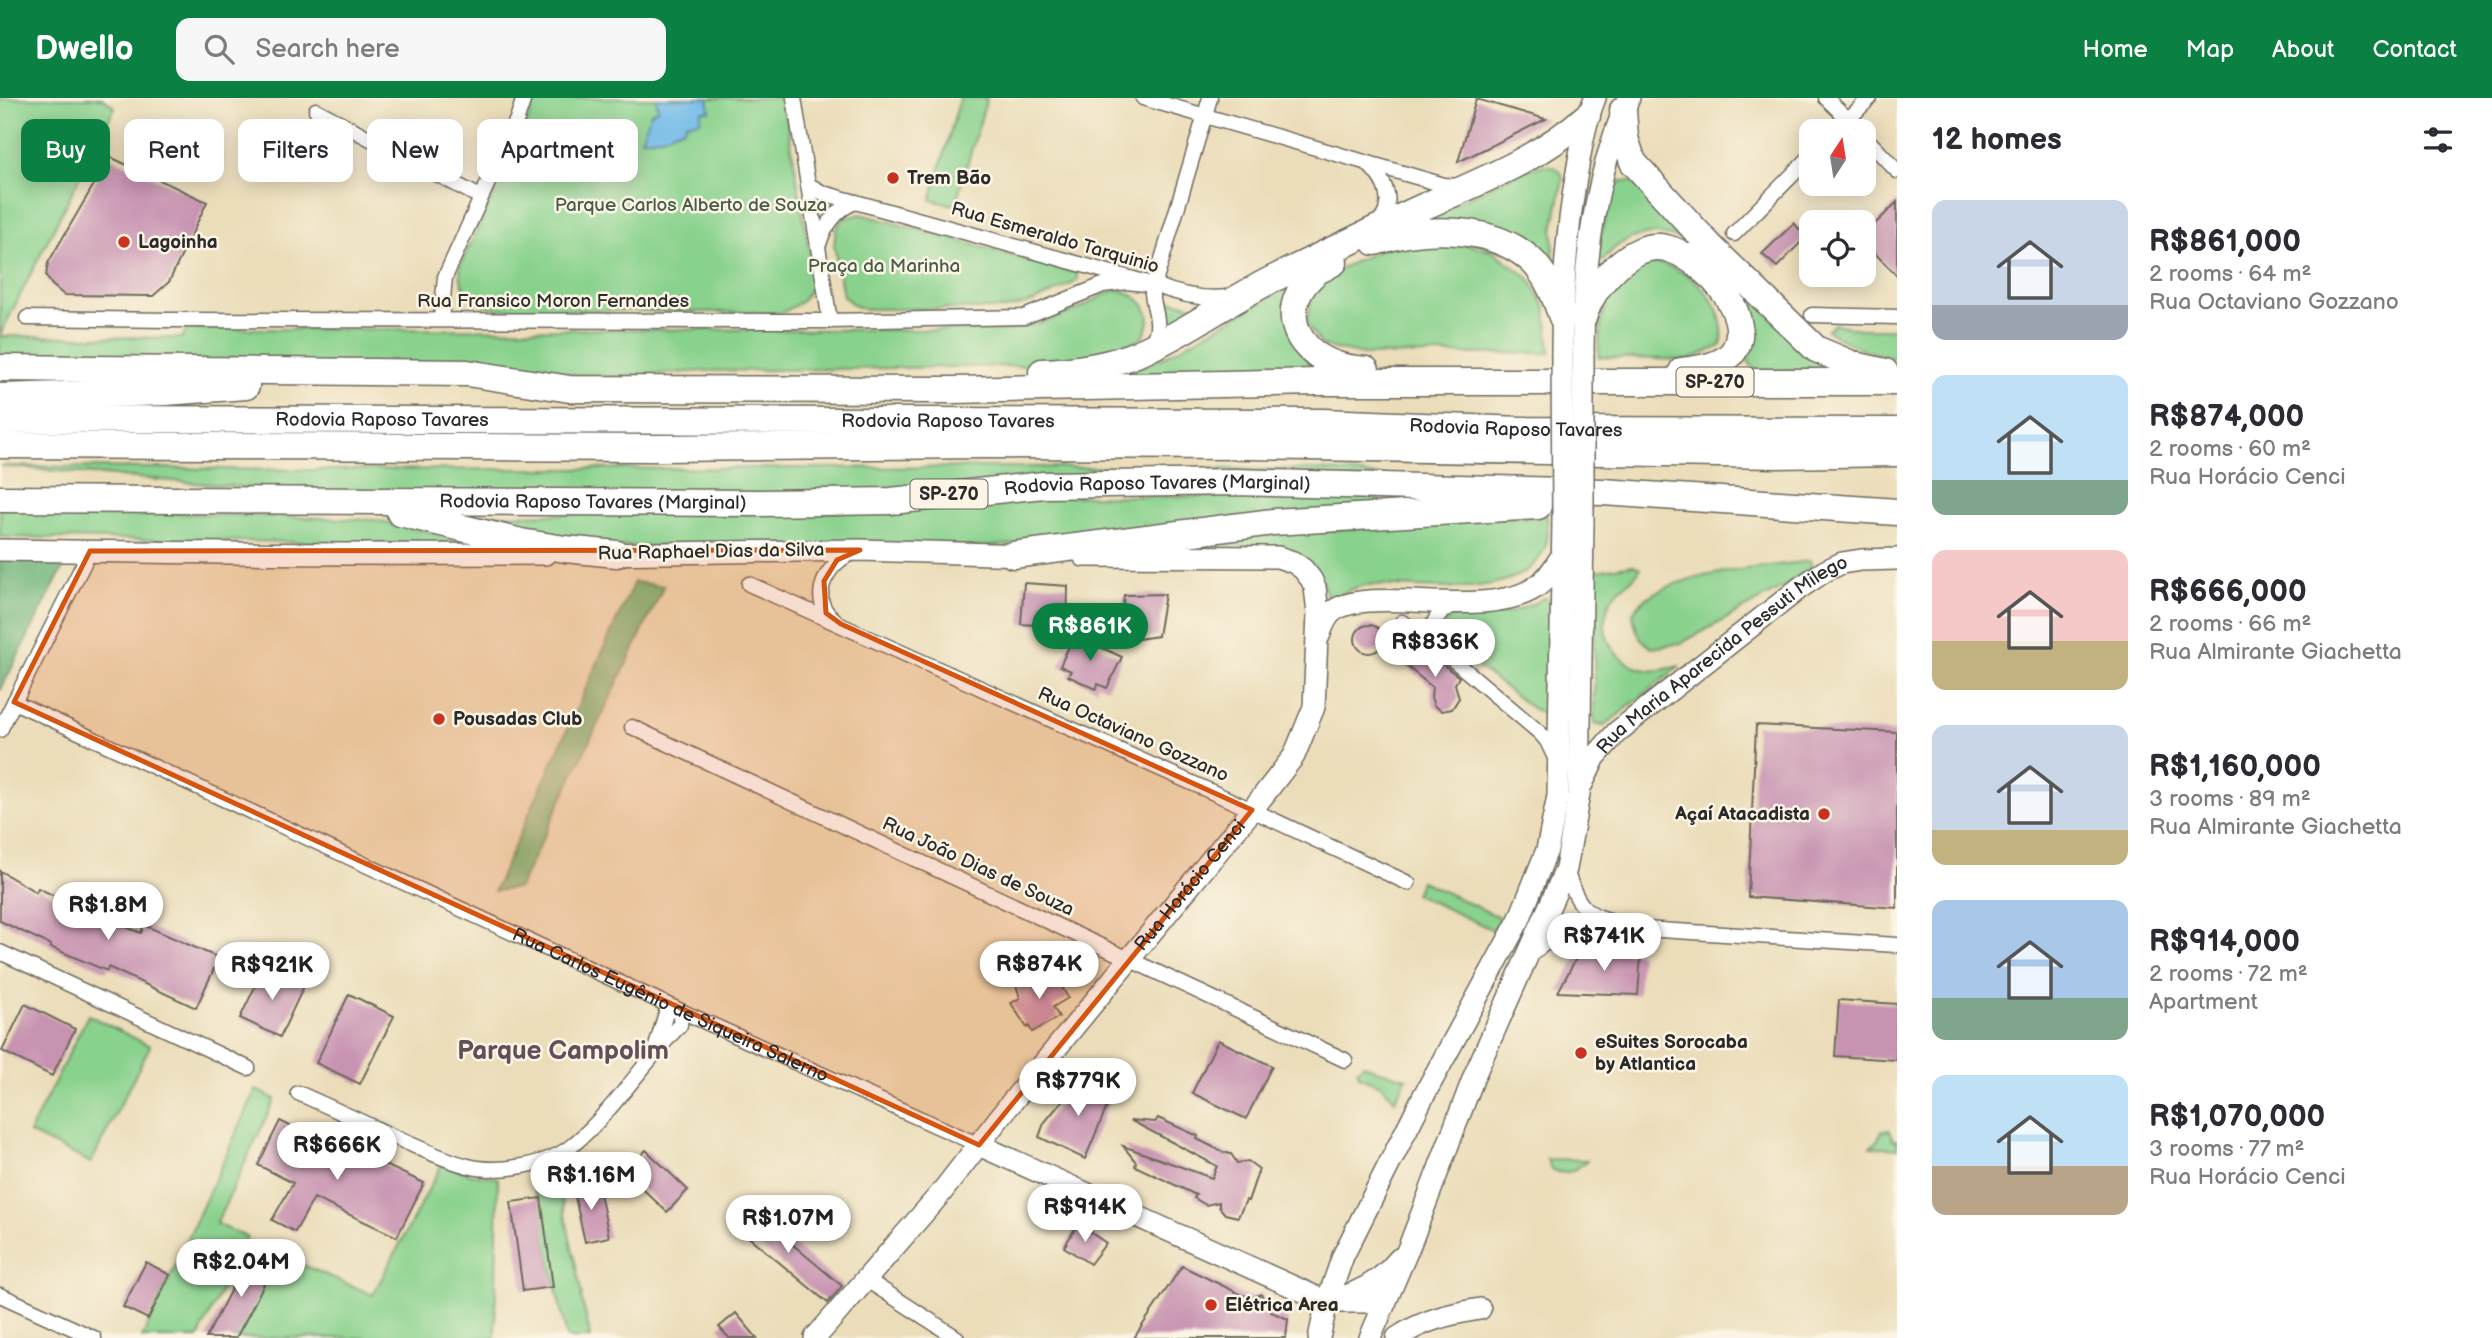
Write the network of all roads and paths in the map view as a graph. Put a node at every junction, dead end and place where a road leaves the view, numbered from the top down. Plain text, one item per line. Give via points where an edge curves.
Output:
1 (524, 98) edge
2 (794, 98) edge
3 (1143, 98) edge
4 (1210, 98) edge
5 (1826, 98) edge
6 (1870, 98) edge
7 (1626, 104) edge
8 (1591, 107) edge
9 (316, 110) dead end
10 (1205, 115) junction
11 (1848, 119) joint
12 (1876, 149) edge
13 (1365, 162) junction
14 (1799, 168) edge
15 (1897, 171) edge
16 (810, 185) junction
17 (1470, 186) junction
18 (480, 197) junction
19 (856, 202) junction
20 (1374, 230) junction
21 (1734, 234) dead end
22 (818, 248) junction
23 (1084, 267) junction
24 (1155, 285) junction
25 (1246, 293) junction
26 (1075, 297) junction
27 (1812, 315) dead end
28 (1897, 317) edge
29 (27, 318) dead end
30 (1572, 318) junction
31 (442, 319) junction
32 (830, 321) junction
33 (1145, 350) junction
34 (0, 368) edge
35 (352, 372) junction
36 (1897, 374) edge
37 (1897, 382) edge
38 (1486, 383) junction
39 (1532, 383) junction
40 (786, 388) junction
41 (0, 397) edge
42 (0, 419) edge
43 (1897, 431) edge
44 (0, 446) edge
45 (1897, 453) edge
46 (1777, 455) junction
47 (1897, 465) edge
48 (1687, 498) junction
49 (0, 499) edge
50 (307, 501) junction
51 (1897, 512) edge
52 (1573, 521) junction
53 (0, 550) edge
54 (860, 550) junction
55 (90, 551) junction
56 (1564, 552) junction
57 (617, 554) junction
58 (1013, 555) junction
59 (1897, 559) edge
60 (749, 584) dead end
61 (1455, 604) junction
62 (1571, 620) junction
63 (1402, 622) dead end
64 (841, 624) junction
65 (1425, 630) junction
66 (1319, 638) junction
67 (14, 702) junction
68 (632, 727) dead end
69 (0, 730) edge
70 (1557, 763) junction
71 (1578, 794) junction
72 (1252, 810) junction
73 (1566, 869) junction
74 (1408, 883) dead end
75 (1644, 929) junction
76 (1897, 945) edge
77 (0, 952) edge
78 (1529, 956) junction
79 (1128, 960) junction
80 (678, 1010) junction
81 (1345, 1060) dead end
82 (248, 1068) dead end
83 (298, 1093) dead end
84 (1007, 1108) junction
85 (979, 1145) junction
86 (1016, 1162) junction
87 (1409, 1247) junction
88 (867, 1280) junction
89 (0, 1295) edge
90 (1328, 1301) junction
91 (1385, 1302) junction
92 (1480, 1309) dead end
93 (93, 1338) edge
94 (816, 1338) edge
95 (957, 1338) edge
96 (1319, 1338) edge
97 (1370, 1338) edge
98 (1397, 1338) edge

1 - 18 street
2 - 16 street
3 - 10 street
4 - 10 street
5 - 11 street
6 - 11 street
7 - 30 main road via 1606,159
7 - 36 highway via 1625,138 1633,162 1778,314 1816,349 1854,365
8 - 17 highway via 1555,142
8 - 30 main road via 1571,203
9 - 18 street
10 - 13 street
10 - 24 street
12 - 15 street
13 - 17 street via 1444,184
13 - 20 street via 1384,180 1387,190 1385,215
14 - 21 street
16 - 19 street, Rua Esmeraldo Tarquinio
16 - 22 street
17 - 20 highway
18 - 31 street via 445,277
19 - 22 street via 835,216
19 - 23 street, Rua Esmeraldo Tarquinio
20 - 25 highway
22 - 32 street
23 - 24 street, Rua Esmeraldo Tarquinio
23 - 26 street via 1093,280
24 - 25 street, Rua Esmeraldo Tarquinio via 1196,298
24 - 26 street, Rua Fransico Moron Fernandes via 1115,283
24 - 33 street via 1152,293 1158,330
25 - 33 highway
26 - 32 street, Rua Fransico Moron Fernandes via 1024,317
27 - 28 street
29 - 31 street, Rua Fransico Moron Fernandes
30 - 38 highway via 1534,263 1507,244 1476,235 1409,234 1377,241 1316,272 1302,288 1293,320 1298,338 1319,357 1346,368
30 - 39 highway via 1634,252 1665,247 1691,259 1713,278 1730,300 1739,329 1735,349 1718,363 1658,373
30 - 52 main road, bridge
31 - 32 street, Rua Fransico Moron Fernandes
33 - 40 highway, SP-270 via 1056,372
34 - 35 highway, SP-270
35 - 40 highway, SP-270 via 467,373 570,389
35 - 41 highway via 166,393
37 - 39 highway, SP-270
38 - 39 highway, SP-270
38 - 40 highway, SP-270
42 - 43 highway, Rodovia Raposo Tavares via 1310,422 1521,430
44 - 46 highway, Rodovia Raposo Tavares via 1219,445
45 - 46 highway, Rodovia Raposo Tavares
46 - 47 highway
48 - 50 highway, Rodovia Raposo Tavares (Marginal) / SP-270 via 1235,482 1044,485 891,501
48 - 51 highway, Rodovia Raposo Tavares (Marginal) / SP-270
48 - 58 highway via 1273,522
49 - 50 highway, Rodovia Raposo Tavares (Marginal) / SP-270
50 - 57 highway via 419,516 521,541
52 - 56 main road
52 - 62 main road
53 - 55 main road, Rua Raphael Dias da Silva
54 - 57 main road, Rua Raphael Dias da Silva
54 - 58 main road, Rua Raphael Dias da Silva
54 - 64 street via 831,566 824,581 823,606
55 - 57 main road, Rua Raphael Dias da Silva
55 - 67 street
56 - 61 main road via 1545,580 1524,595
56 - 62 main road
58 - 66 main road, Rua Raphael Dias da Silva via 1286,559 1303,569 1315,587
59 - 71 main road, Rua Maria Aparecida Pessuti Milego via 1842,563 1801,587 1617,732 1595,757
60 - 64 street, Rua Octaviano Gozzano
61 - 65 street via 1442,610
61 - 66 main road via 1351,603 1328,616
62 - 70 main road
62 - 71 main road
63 - 65 street
64 - 72 street, Rua Octaviano Gozzano
65 - 70 street via 1438,647 1548,741
66 - 72 main road, Rua Horácio Cenci via 1314,707 1306,732 1294,756
67 - 69 street
67 - 80 street, Rua Carlos Eugênio de Siqueira Salerno
68 - 79 street, Rua João Dias de Souza
70 - 90 main road via 1558,796 1547,850 1519,920 1343,1256
71 - 73 main road
72 - 74 street, Rua Octaviano Gozzano
72 - 79 main road, Rua Horácio Cenci
73 - 75 street via 1574,895 1585,910 1598,918
73 - 78 main road
75 - 76 street
75 - 78 street via 1572,933 1544,944
77 - 82 street
78 - 87 main road via 1475,1074
79 - 81 street, Rua João Dias de Souza
79 - 84 main road, Rua Horácio Cenci
80 - 83 street via 680,1025 610,1109 572,1147 522,1167 470,1167
80 - 85 street, Rua Carlos Eugênio de Siqueira Salerno
84 - 85 main road, Rua Horácio Cenci
84 - 86 main road via 1000,1136
85 - 86 main road, Rua Carlos Eugênio de Siqueira Salerno
85 - 88 main road, Rua Horácio Cenci
86 - 90 main road, Rua Carlos Eugênio de Siqueira Salerno
87 - 90 main road via 1389,1272 1356,1292
87 - 91 main road
88 - 94 main road, Rua Horácio Cenci
88 - 95 street
89 - 93 street
90 - 91 main road
90 - 96 main road
91 - 97 main road
92 - 98 main road via 1447,1314

